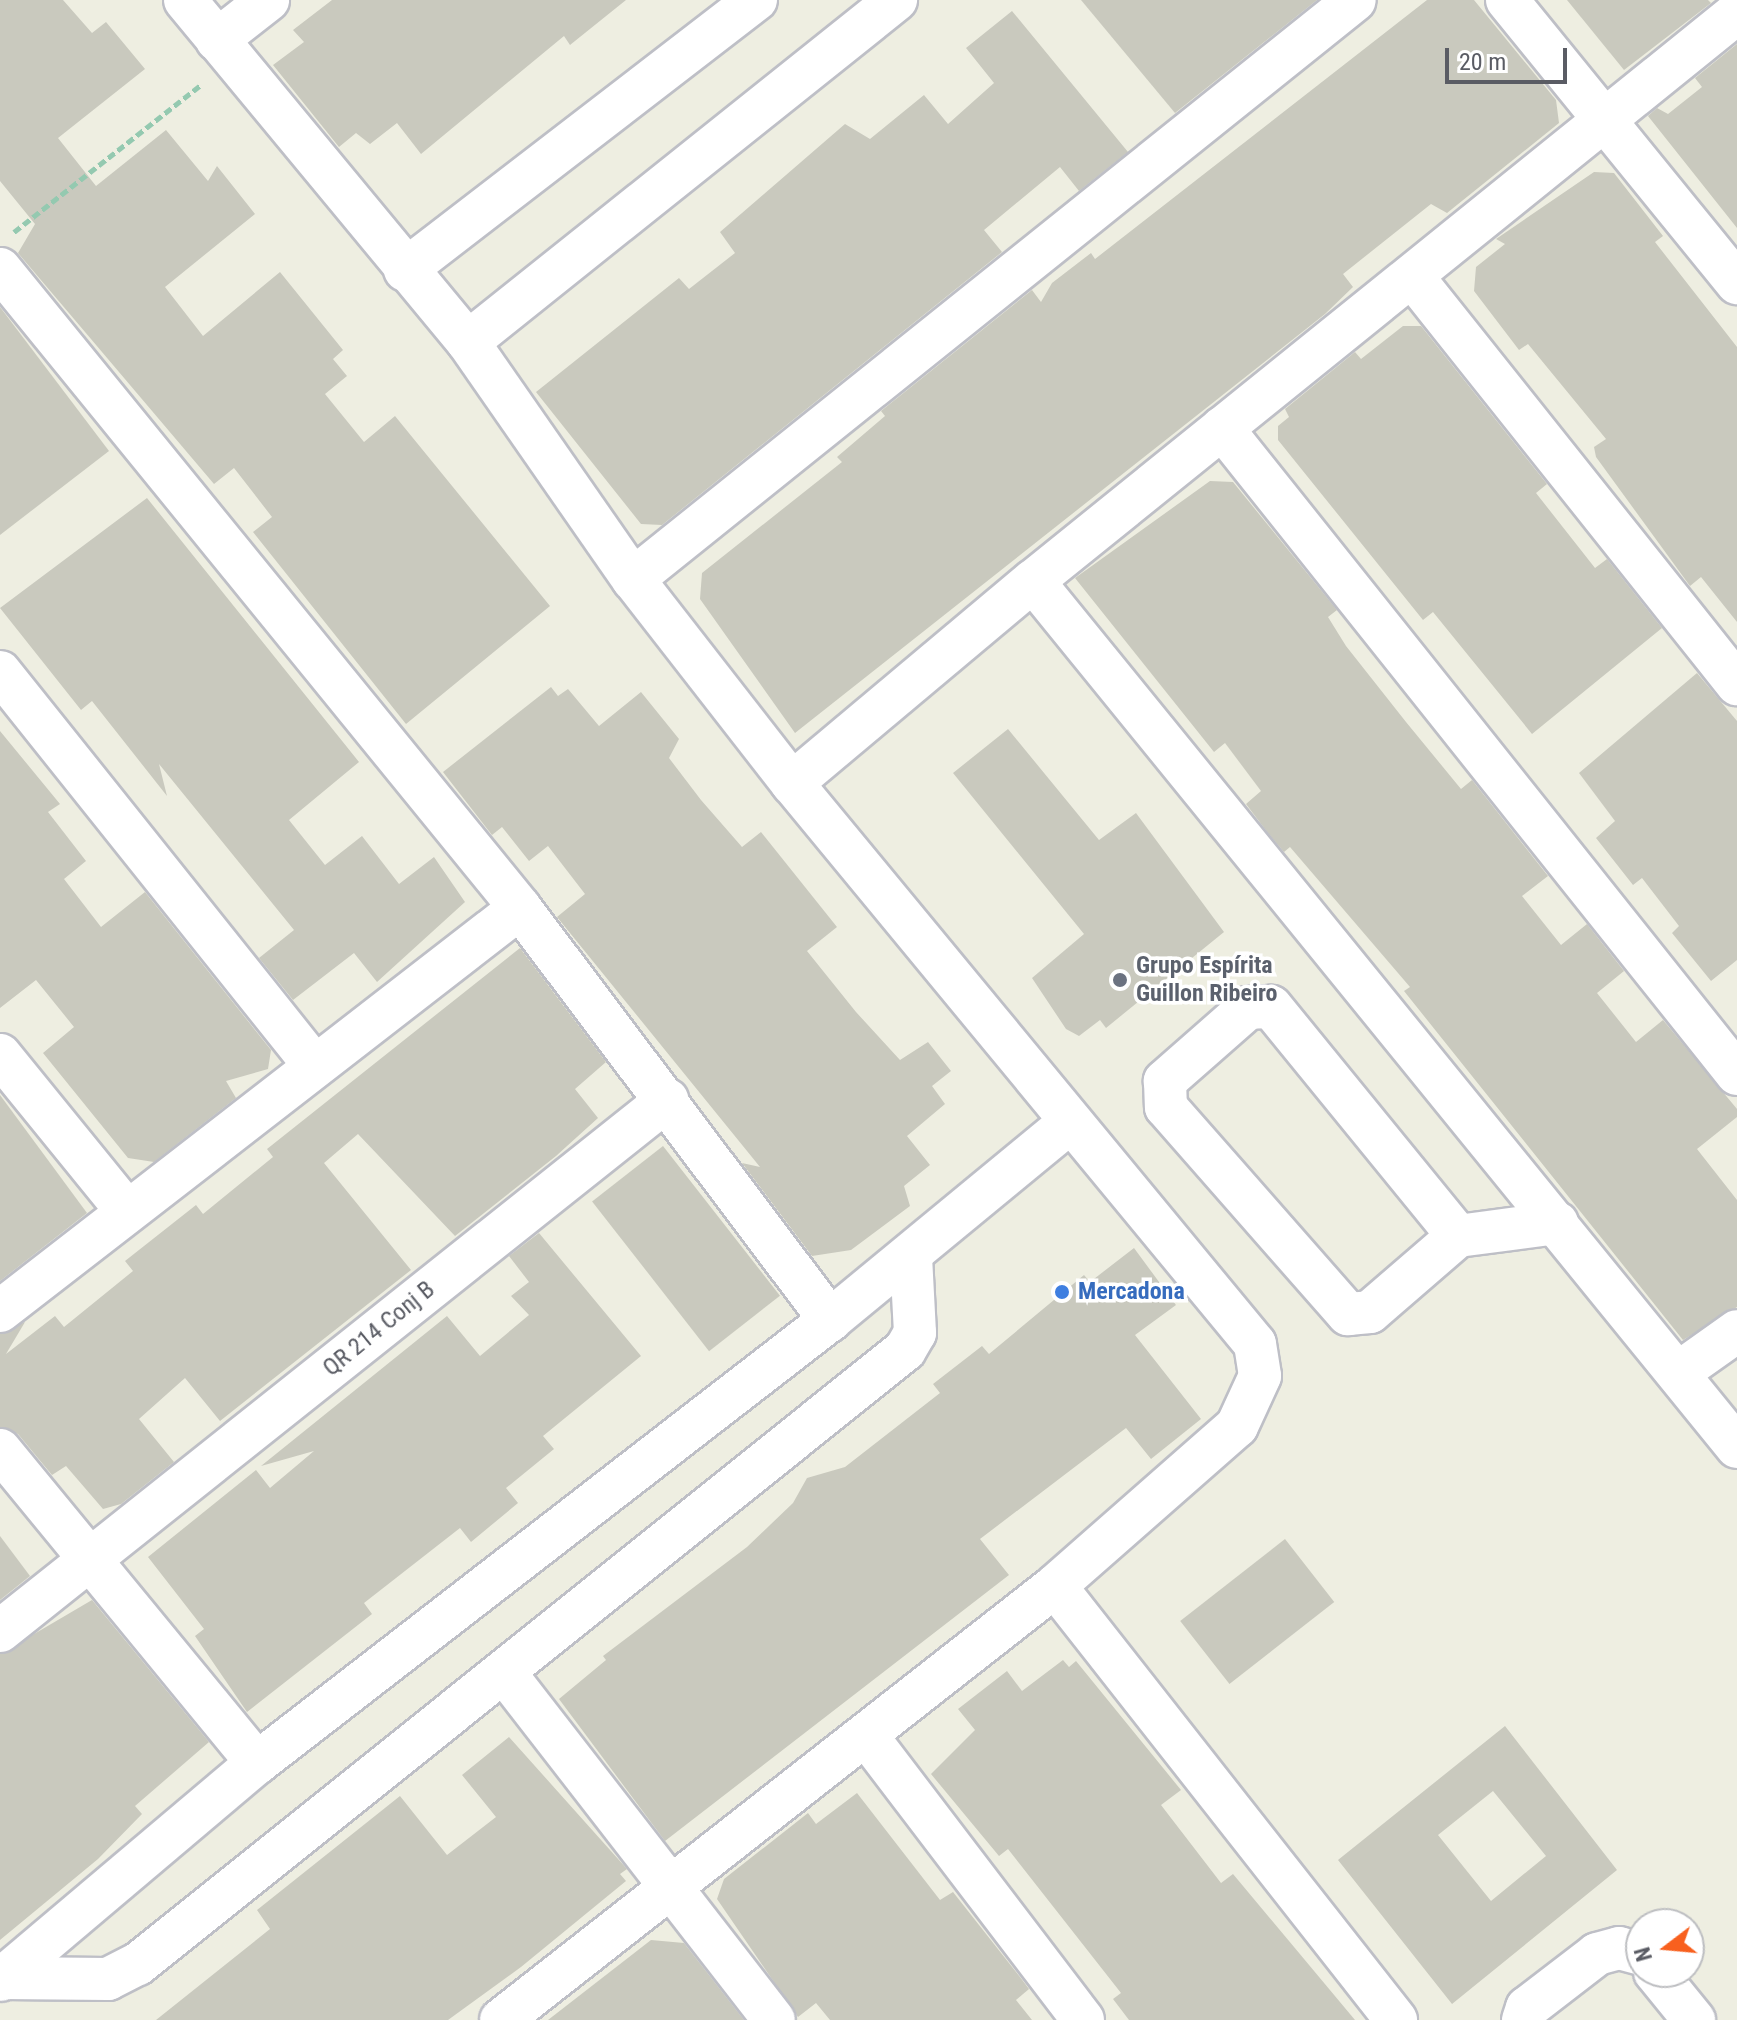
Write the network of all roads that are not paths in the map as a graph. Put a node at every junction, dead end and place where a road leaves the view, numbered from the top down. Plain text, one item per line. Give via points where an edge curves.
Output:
1 (185, 0) edge
2 (268, 0) edge
3 (756, 0) edge
4 (896, 0) edge
5 (1355, 0) edge
6 (1507, 0) edge
7 (1737, 13) edge
8 (225, 50) junction
9 (1604, 120) junction
10 (0, 269) edge
11 (405, 270) junction
12 (1412, 276) junction
13 (1737, 283) edge
14 (468, 342) junction
15 (1222, 428) junction
16 (633, 579) junction
17 (1033, 581) junction
18 (0, 672) edge
19 (1737, 684) edge
20 (792, 783) junction
21 (520, 908) junction
22 (0, 1055) edge
23 (314, 1065) junction
24 (1737, 1074) edge
25 (667, 1100) junction
26 (1069, 1123) junction
27 (126, 1210) junction
28 (1557, 1223) junction
29 (1458, 1236) junction
30 (911, 1256) junction
31 (0, 1311) edge
32 (830, 1320) junction
33 (1737, 1331) edge
34 (1678, 1373) junction
35 (1737, 1447) edge
36 (0, 1450) edge
37 (91, 1558) junction
38 (1055, 1586) junction
39 (0, 1631) edge
40 (504, 1672) junction
41 (866, 1735) junction
42 (257, 1763) junction
43 (665, 1886) junction
44 (1625, 1950) edge
45 (2, 1979) edge
46 (1668, 1988) edge
47 (501, 2020) edge
48 (774, 2020) edge
49 (1083, 2020) edge
50 (1396, 2020) edge
51 (1523, 2020) edge
52 (1694, 2020) edge

1 - 8 street
2 - 8 street
3 - 11 street
4 - 14 street
5 - 16 street
6 - 9 street
7 - 9 street
8 - 11 street
9 - 12 street
9 - 13 street
10 - 21 street
11 - 14 street
12 - 15 street
12 - 19 street
14 - 16 street
15 - 17 street
15 - 24 street
16 - 20 street
17 - 20 street
17 - 28 street
18 - 23 street
20 - 26 street
21 - 23 street
21 - 25 street
22 - 27 street
23 - 27 street
25 - 32 street
25 - 37 street, QR 214 Conj B
26 - 30 street
26 - 38 street via 1255,1344 1260,1376 1237,1426
27 - 31 street
28 - 29 street
28 - 34 street
29 - 29 street via 1370,1312 1348,1314 1166,1107 1165,1081 1248,1008 1271,1007
30 - 32 street
30 - 40 street via 915,1333 905,1350
32 - 42 street
33 - 34 street
34 - 35 street
36 - 37 street
37 - 39 street, QR 214 Conj B
37 - 42 street
38 - 41 street
38 - 50 street
40 - 43 street
40 - 45 street via 124,1974 83,1981
41 - 43 street
41 - 49 street
42 - 45 street
43 - 47 street
43 - 48 street
44 - 51 street via 1597,1954 1527,2008
46 - 52 street

